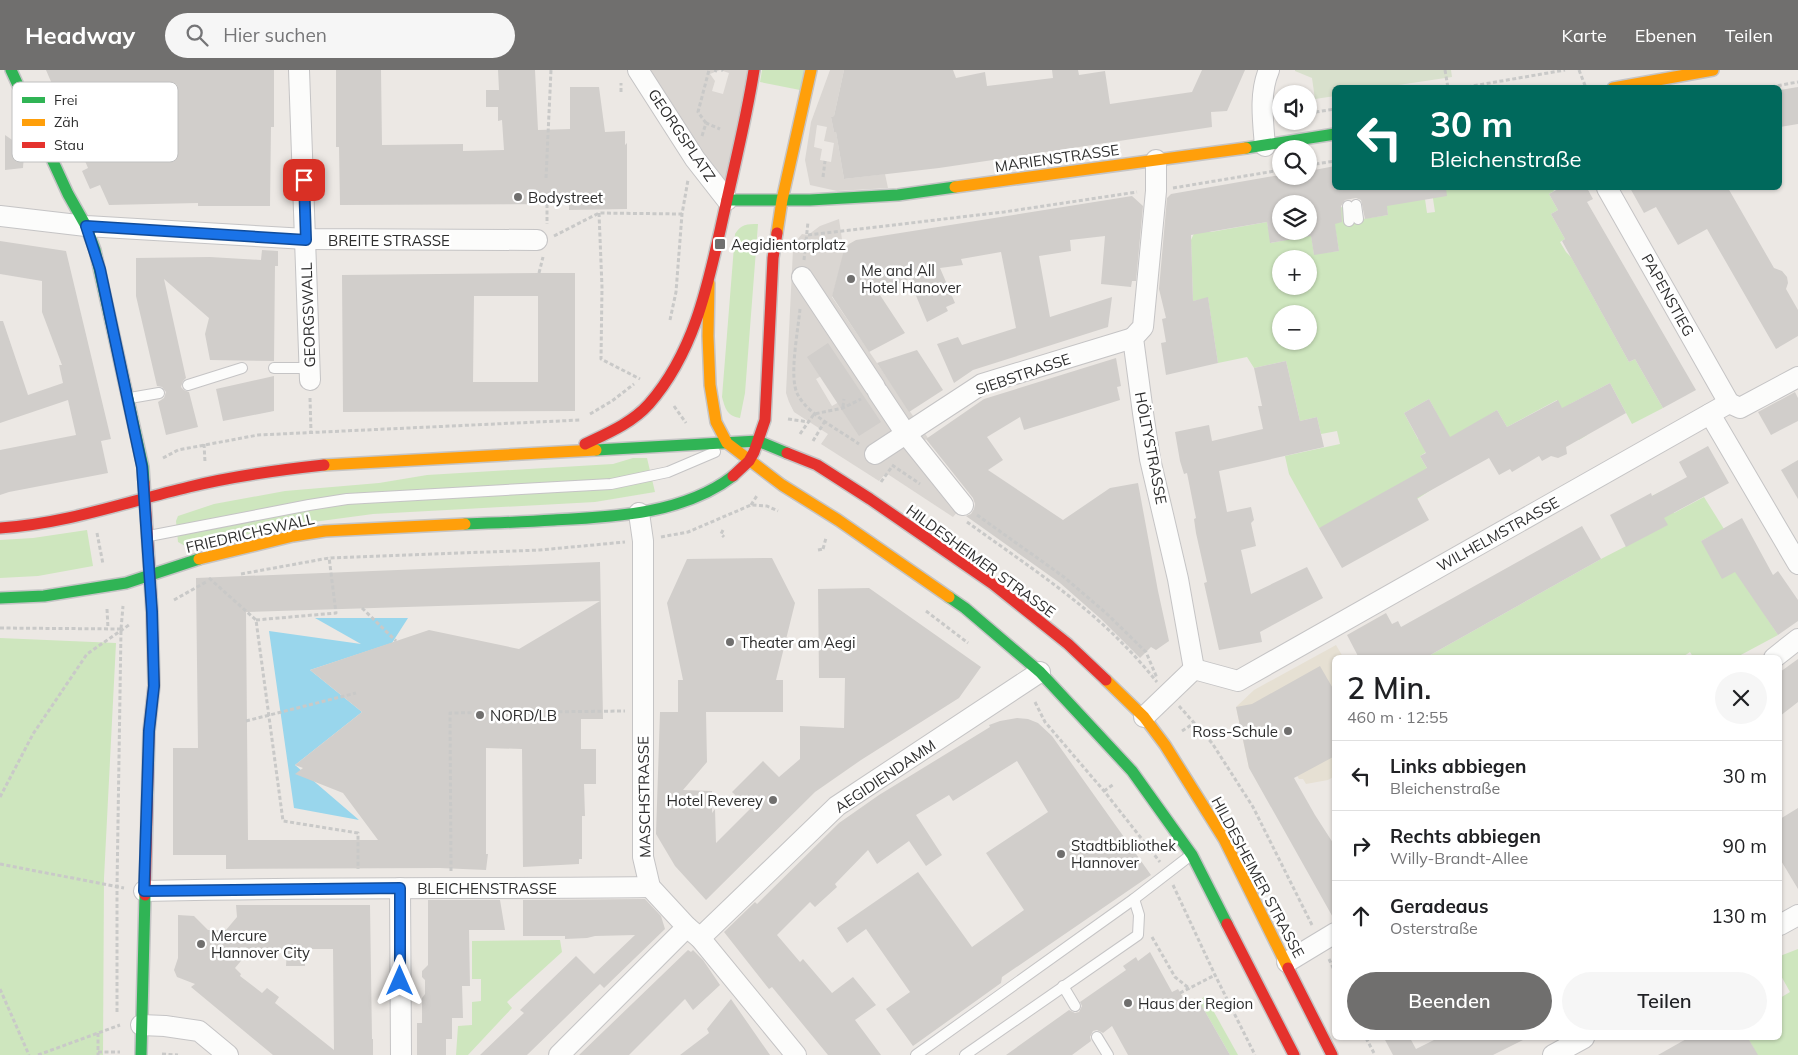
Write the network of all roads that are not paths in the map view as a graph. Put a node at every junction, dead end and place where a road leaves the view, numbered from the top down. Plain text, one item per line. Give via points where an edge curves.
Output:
1 (11, 70) edge
2 (300, 70) edge
3 (638, 70) edge
4 (754, 70) edge
5 (812, 70) edge
6 (1269, 70) edge
7 (1713, 70) edge
8 (17, 82) edge
9 (1629, 85) edge
10 (1332, 135) edge
11 (1265, 146) junction
12 (1156, 160) junction
13 (53, 162) edge
14 (1608, 190) edge
15 (727, 200) junction
16 (782, 200) junction
17 (1352, 206) dead end
18 (0, 216) edge
19 (1354, 220) dead end
20 (86, 226) junction
21 (306, 240) junction
22 (537, 240) road end
23 (802, 278) road end
24 (709, 283) junction
25 (1133, 338) junction
26 (242, 368) dead end
27 (274, 368) dead end
28 (310, 374) joint
29 (1798, 377) edge
30 (188, 385) dead end
31 (159, 393) dead end
32 (129, 399) junction
33 (1729, 403) junction
34 (1710, 414) junction
35 (913, 429) junction
36 (758, 441) junction
37 (727, 443) junction
38 (563, 450) junction
39 (875, 454) road end
40 (720, 456) junction
41 (749, 461) junction
42 (145, 498) junction
43 (963, 512) road end
44 (639, 513) junction
45 (0, 528) edge
46 (148, 536) junction
47 (1798, 564) edge
48 (150, 575) junction
49 (0, 598) edge
50 (1798, 639) edge
51 (1778, 655) edge
52 (1194, 669) junction
53 (1040, 672) junction
54 (1144, 717) junction
55 (1192, 855) junction
56 (650, 887) junction
57 (400, 888) junction
58 (144, 891) junction
59 (1134, 899) junction
60 (1798, 914) edge
61 (1782, 924) edge
62 (693, 933) junction
63 (1328, 937) edge
64 (1287, 962) junction
65 (1063, 986) junction
66 (1075, 1006) dead end
67 (141, 1025) junction
68 (1097, 1037) dead end
69 (1580, 1040) edge
70 (141, 1055) edge
71 (228, 1055) edge
72 (400, 1055) edge
73 (559, 1055) edge
74 (796, 1055) edge
75 (916, 1055) edge
76 (965, 1055) edge
77 (1108, 1055) edge
78 (1294, 1055) edge
79 (1332, 1055) edge
80 (1553, 1055) edge

1 - 8 main road
2 - 21 street, GEORGSWALL
3 - 15 street, GEORGSPLATZ via 695,159
4 - 15 main road
5 - 16 main road
6 - 11 street via 1264,82 1262,121
7 - 9 main road
10 - 11 main road, MARIENSTRASSE
11 - 12 main road, MARIENSTRASSE
12 - 16 main road, MARIENSTRASSE via 898,195
12 - 25 street via 1143,327
13 - 20 main road
14 - 33 street, PAPENSTIEG
15 - 16 main road
15 - 24 main road
16 - 36 main road via 773,258 765,420
17 - 19 lane
18 - 20 street, BREITE STRASSE
20 - 21 street, BREITE STRASSE
20 - 32 main road via 100,269
21 - 22 street, BREITE STRASSE
21 - 28 street, GEORGSWALL
23 - 35 street via 876,389
24 - 37 main road via 710,385 716,422
24 - 38 main road via 692,336 675,371 649,404 627,424 611,433
25 - 35 street, SIEBSTRASSE via 982,384
25 - 52 street, HÖLTYSTRASSE via 1150,459 1178,579
26 - 30 lane
27 - 28 lane
29 - 33 street, WILHELMSTRASSE via 1740,408
31 - 32 lane
32 - 42 main road
33 - 34 street, WILHELMSTRASSE
34 - 47 street
34 - 52 street, WILHELMSTRASSE via 1238,681
35 - 39 street, SIEBSTRASSE
35 - 43 street
36 - 37 main road
36 - 41 main road
36 - 54 main road, HILDESHEIMER STRASSE via 817,465 993,584 1068,644
37 - 38 main road
37 - 40 lane
37 - 41 main road
38 - 42 main road via 287,469 205,482
40 - 41 lane
40 - 46 lane via 668,472 611,484 347,499
41 - 44 main road via 707,493
41 - 53 main road via 965,608
42 - 45 main road via 60,522
42 - 46 main road
44 - 48 main road, FRIEDRICHSWALL via 602,518 325,531 207,556
44 - 56 street, MASCHSTRASSE via 643,541 643,857
46 - 48 main road
48 - 49 main road, FRIEDRICHSWALL via 92,589
48 - 58 main road via 154,686 149,731
50 - 51 street
52 - 54 street via 1164,690
53 - 55 main road via 1132,771
53 - 62 street, AEGIDIENDAMM via 838,806
54 - 64 main road, HILDESHEIMER STRASSE via 1224,839
55 - 59 lane
55 - 78 main road
56 - 57 street, BLEICHENSTRASSE
56 - 62 street, MASCHSTRASSE
57 - 58 street, BLEICHENSTRASSE
57 - 72 street
58 - 67 main road
59 - 65 lane via 1139,915 1138,935
59 - 75 lane
60 - 61 street
62 - 73 street, AEGIDIENDAMM
62 - 74 street, MASCHSTRASSE
63 - 64 street
64 - 79 main road, HILDESHEIMER STRASSE
65 - 66 lane
65 - 76 lane
67 - 70 main road
67 - 71 street via 199,1031
68 - 77 lane
69 - 80 street

